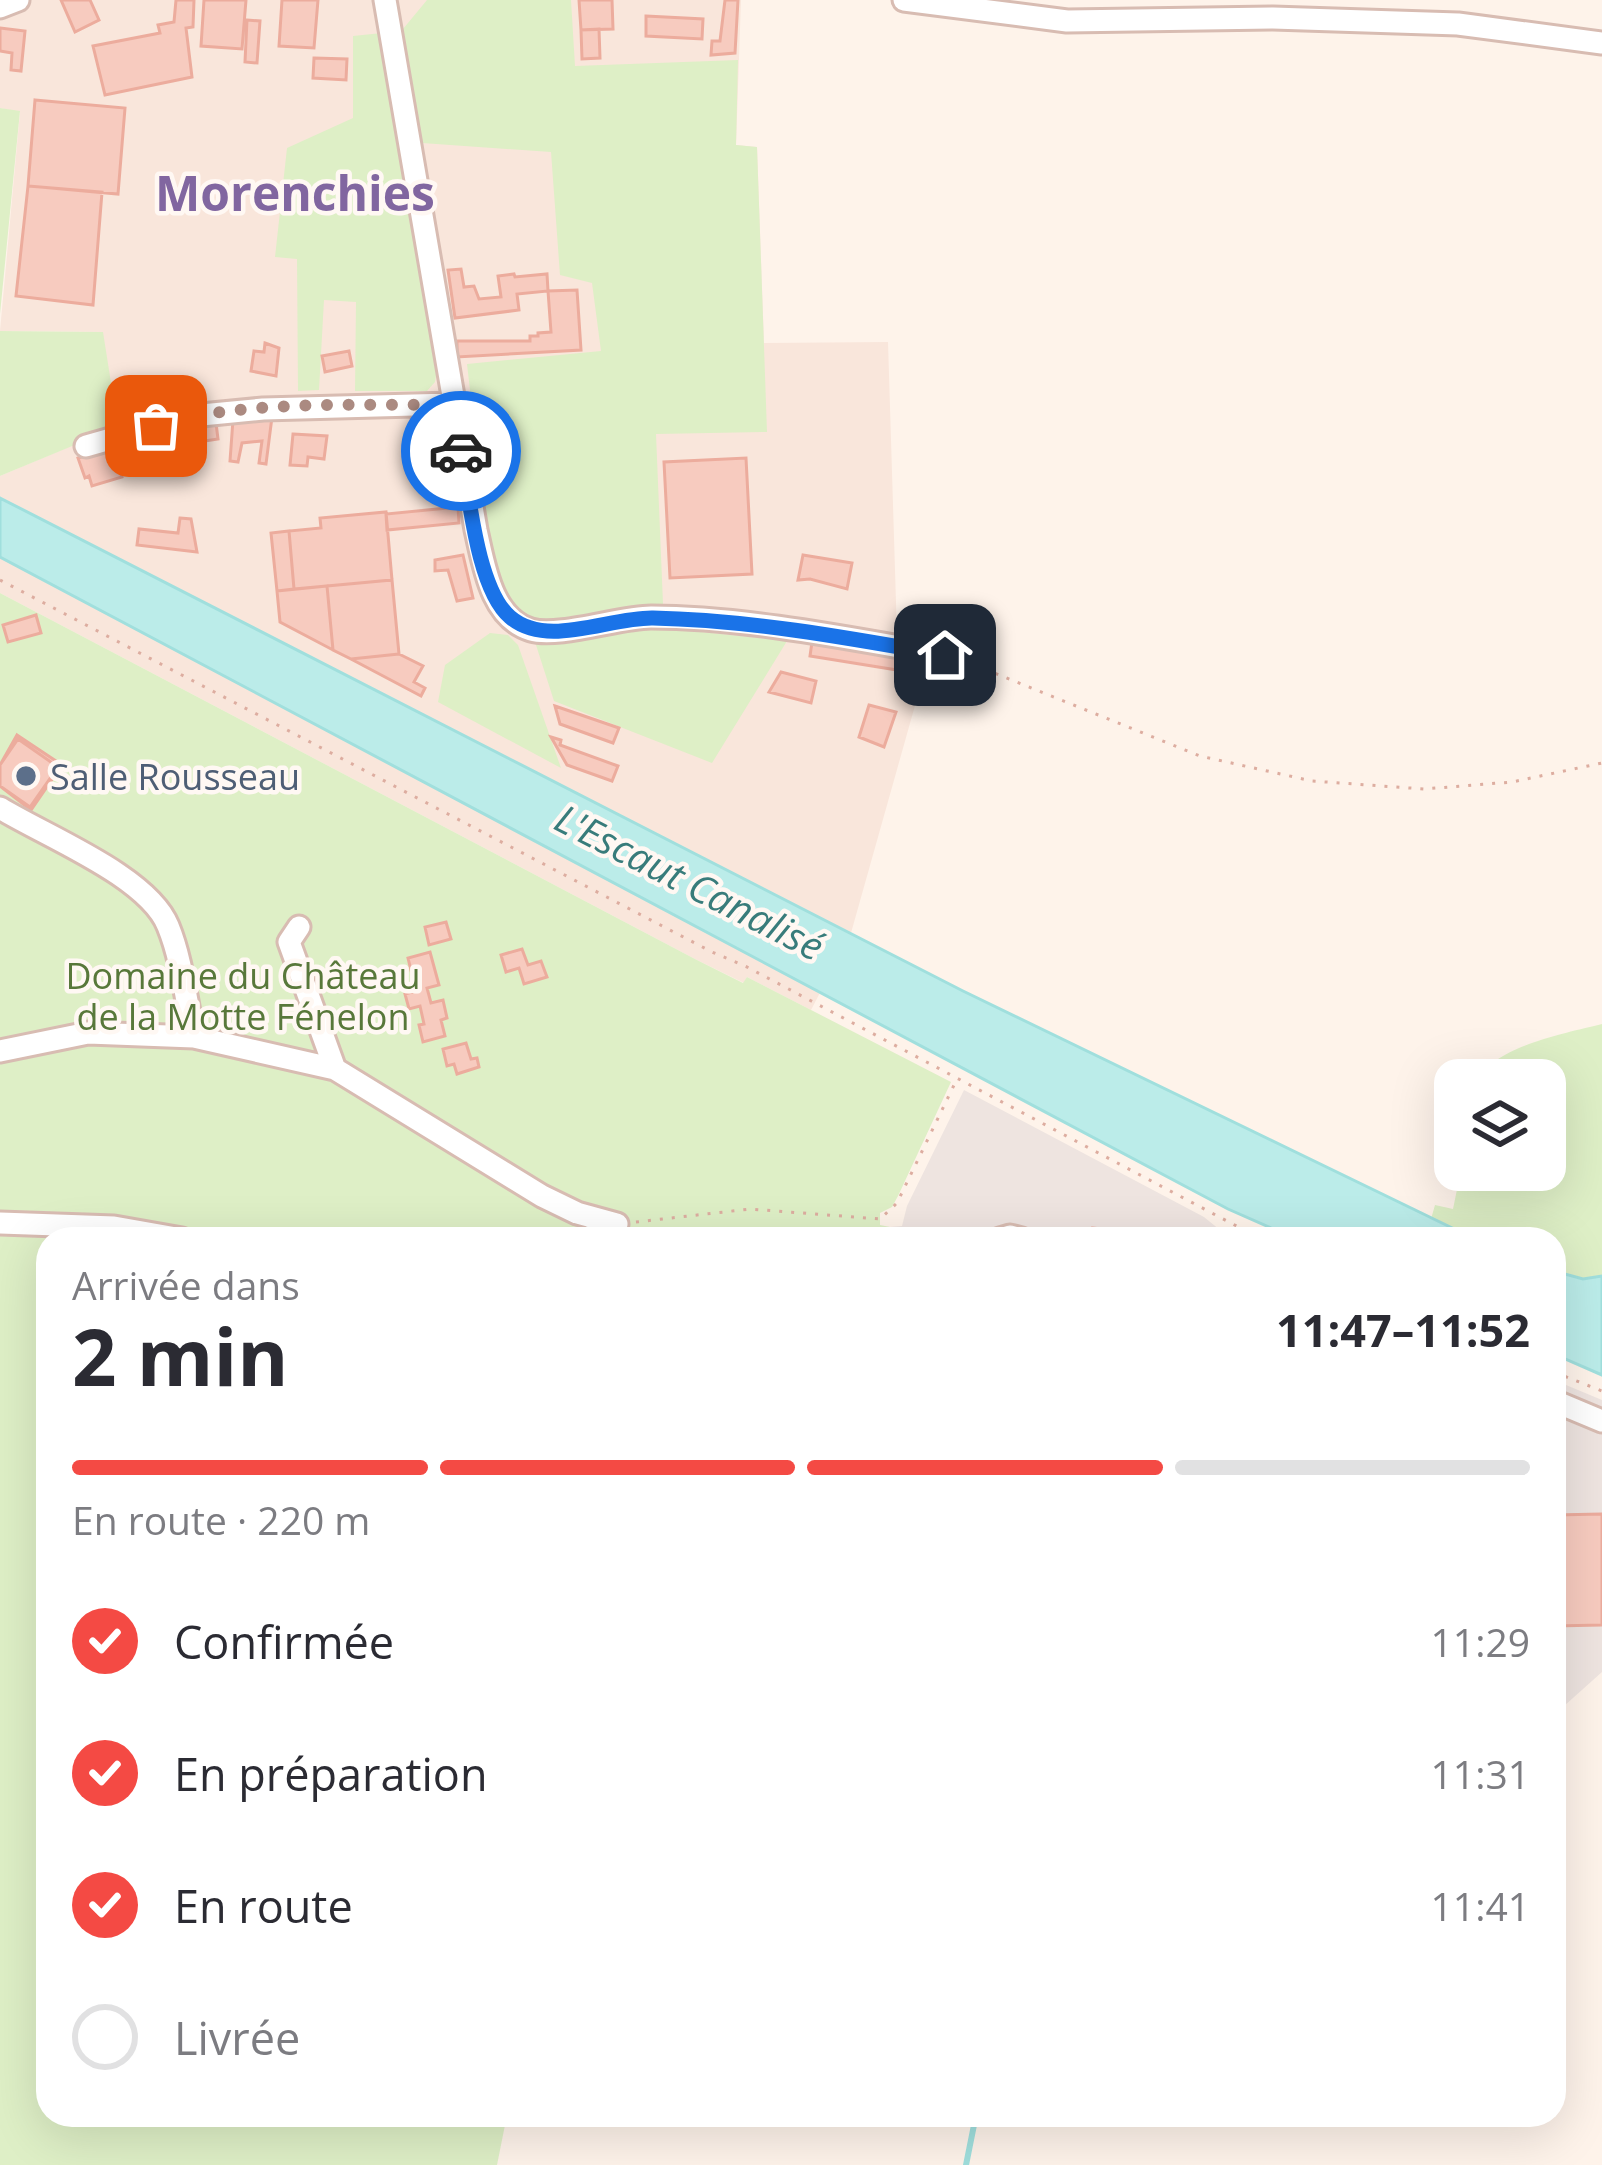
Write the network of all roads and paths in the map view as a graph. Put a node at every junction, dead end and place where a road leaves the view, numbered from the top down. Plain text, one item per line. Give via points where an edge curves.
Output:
1 (18, 0) edge
2 (385, 0) edge
3 (904, 0) edge
4 (0, 7) edge
5 (1602, 43) edge
6 (452, 404) junction
7 (86, 446) dead end
8 (0, 580) edge
9 (945, 655) joint
10 (1602, 763) edge
11 (0, 808) edge
12 (299, 927) dead end
13 (194, 1037) junction
14 (0, 1051) edge
15 (335, 1069) junction
16 (957, 1079) junction
17 (0, 1223) edge
18 (617, 1224) junction
19 (114, 1227) edge
20 (611, 1227) edge
21 (1238, 1227) edge
22 (1566, 1377) edge
23 (1602, 1391) edge
24 (1566, 1406) edge
25 (1602, 1421) edge

1 - 4 street
2 - 6 street
3 - 5 street via 1067,21 1458,24
6 - 7 street via 191,416
6 - 9 street via 486,576 507,616 531,630 649,617
8 - 16 path
9 - 10 path via 1200,756 1312,782 1424,789
11 - 13 street via 122,878 158,908
12 - 15 street via 290,942
13 - 14 street via 88,1033
13 - 15 street
15 - 18 street via 542,1196
16 - 18 path via 897,1203 880,1219 750,1209
16 - 21 path
17 - 19 street
18 - 20 street
22 - 23 path
24 - 25 street

